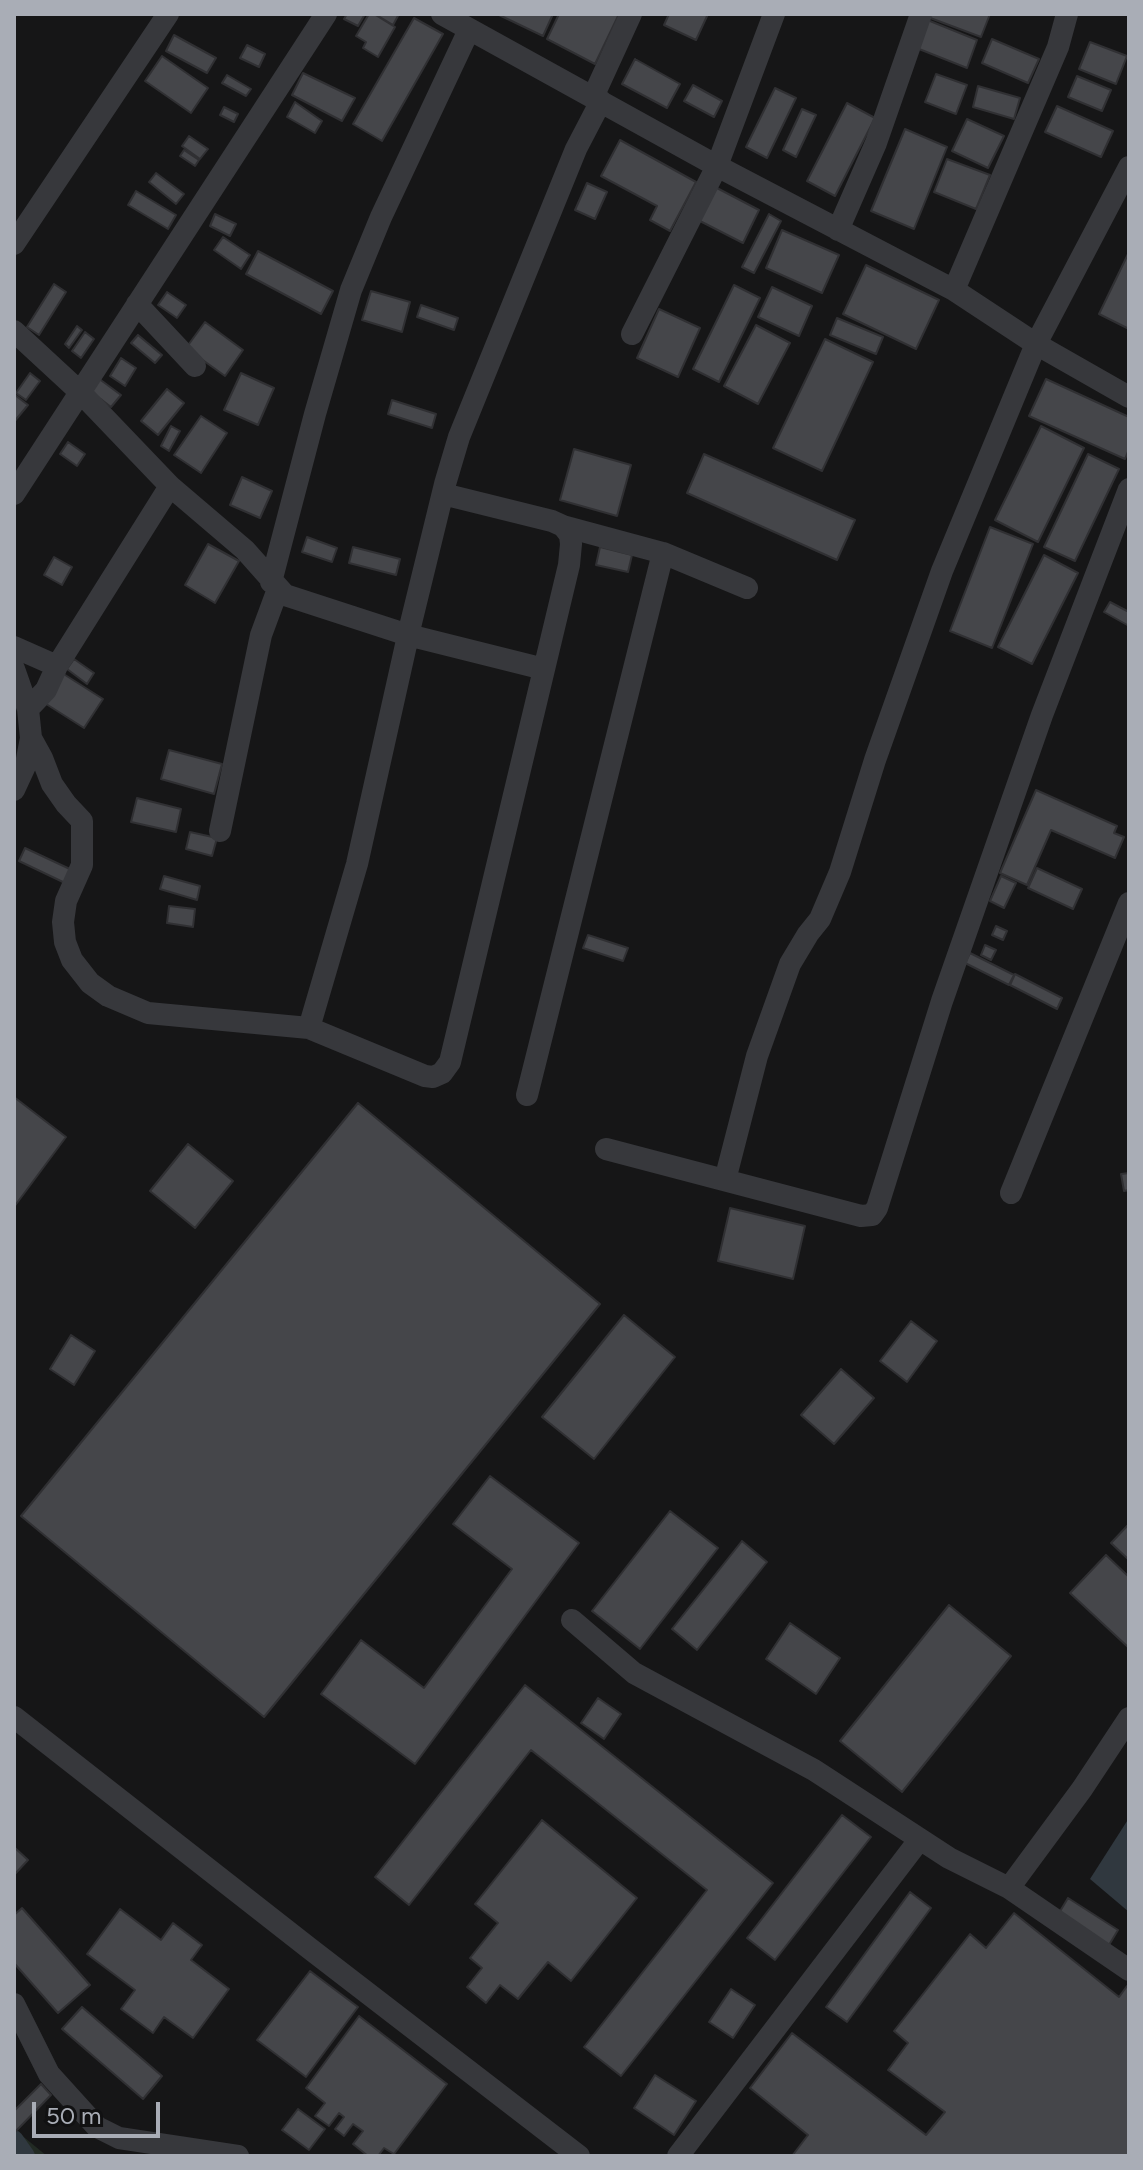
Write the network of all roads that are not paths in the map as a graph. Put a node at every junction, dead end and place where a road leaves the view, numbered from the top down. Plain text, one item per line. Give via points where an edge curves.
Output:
1 (168, 14) edge
2 (326, 14) edge
3 (442, 14) edge
4 (631, 14) edge
5 (774, 14) edge
6 (921, 14) edge
7 (1067, 14) edge
8 (469, 30) junction
9 (597, 99) junction
10 (717, 166) junction
11 (1129, 167) edge
12 (838, 230) junction
13 (14, 244) edge
14 (954, 290) junction
15 (137, 304) junction
16 (14, 331) edge
17 (632, 334) dead end
18 (1036, 344) junction
19 (195, 366) dead end
20 (80, 392) junction
21 (1129, 397) edge
22 (170, 486) junction
23 (1129, 489) edge
24 (14, 494) edge
25 (443, 494) junction
26 (563, 526) junction
27 (663, 553) junction
28 (275, 585) junction
29 (747, 588) dead end
30 (408, 635) junction
31 (14, 647) edge
32 (57, 666) junction
33 (14, 669) edge
34 (544, 669) junction
35 (28, 709) junction
36 (31, 738) junction
37 (14, 790) edge
38 (220, 831) dead end
39 (1129, 903) edge
40 (309, 1028) junction
41 (527, 1095) dead end
42 (606, 1149) dead end
43 (725, 1180) junction
44 (1011, 1193) dead end
45 (572, 1620) dead end
46 (14, 1717) edge
47 (1129, 1718) edge
48 (920, 1839) junction
49 (1009, 1888) junction
50 (1129, 1970) edge
51 (14, 2004) edge
52 (238, 2156) edge
53 (579, 2156) edge
54 (678, 2156) edge

1 - 13 street
2 - 15 street
3 - 8 street
4 - 9 street
5 - 10 street
6 - 12 street via 876,143
7 - 14 street via 1058,47
8 - 9 street
8 - 28 street via 351,290
9 - 10 street
9 - 25 street via 476,391
10 - 12 street
10 - 17 street
11 - 18 street
12 - 14 street
14 - 18 street
15 - 19 street
15 - 20 street
16 - 20 street
18 - 21 street
18 - 43 street via 919,633 840,872 820,919 790,964 757,1056
20 - 22 street
20 - 24 street
22 - 28 street via 245,550
22 - 32 street
23 - 43 street via 1036,730 877,1208 872,1215 861,1216
25 - 26 street
25 - 30 street
26 - 27 street
26 - 34 street via 570,535 569,565
27 - 29 street
27 - 41 street
28 - 30 street via 301,602
28 - 38 street
30 - 34 street
30 - 40 street via 357,864
31 - 32 street
32 - 35 street via 46,690
33 - 35 street
34 - 40 street via 450,1062 442,1073 425,1076
35 - 36 street
36 - 37 street
36 - 40 street via 52,784 82,821 82,865 63,922 72,960 90,983 148,1013
39 - 44 street
42 - 43 street
45 - 48 street via 634,1673 814,1770
46 - 53 street
47 - 49 street
48 - 49 street
48 - 54 street
49 - 50 street
51 - 52 street via 49,2074 97,2127 119,2138

